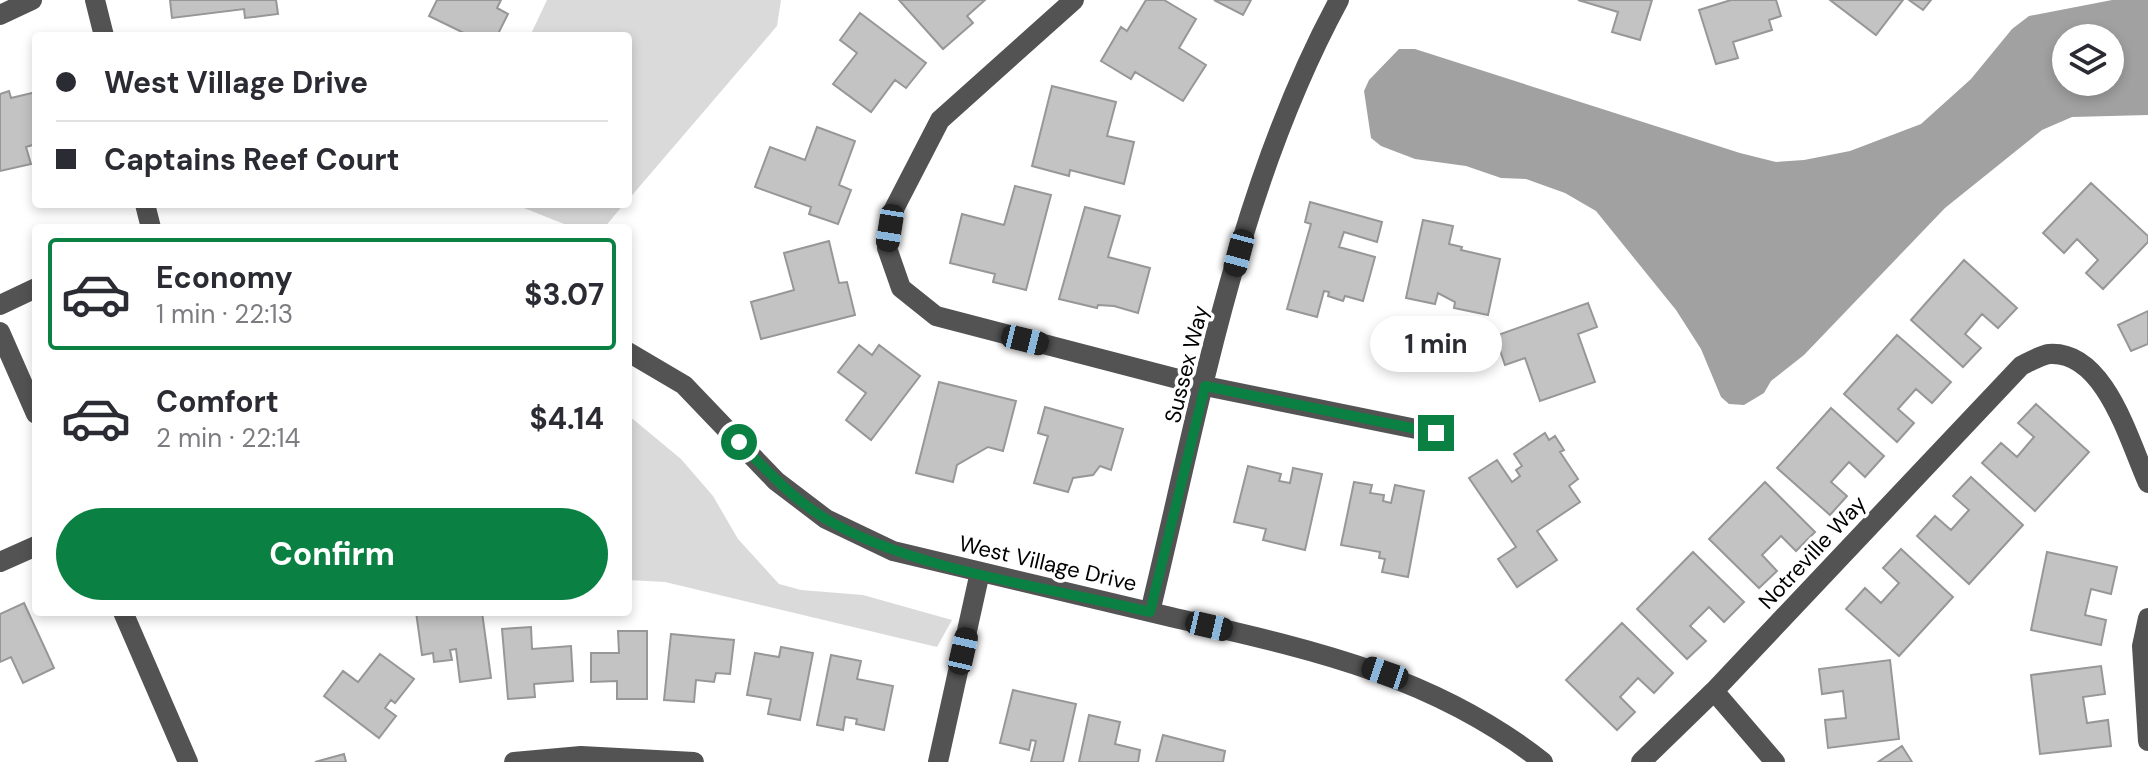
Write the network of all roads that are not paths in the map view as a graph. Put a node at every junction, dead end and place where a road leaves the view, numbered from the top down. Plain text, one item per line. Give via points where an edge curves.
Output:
1 (32, 0) edge
2 (95, 0) edge
3 (1074, 0) edge
4 (1339, 0) edge
5 (0, 15) edge
6 (103, 32) edge
7 (32, 290) edge
8 (0, 305) edge
9 (0, 332) edge
10 (632, 354) edge
11 (1205, 386) junction
12 (32, 405) edge
13 (1436, 433) dead end
14 (2148, 483) edge
15 (32, 548) edge
16 (0, 562) edge
17 (980, 572) junction
18 (1150, 612) junction
19 (125, 616) edge
20 (2148, 618) edge
21 (1714, 691) junction
22 (2148, 741) edge
23 (188, 762) edge
24 (514, 762) edge
25 (694, 762) edge
26 (938, 762) edge
27 (1543, 762) edge
28 (1641, 762) edge
29 (1775, 762) edge

1 - 5 street
2 - 6 street
3 - 11 street via 940,120 894,209 887,248 901,288 936,316
4 - 11 street, Sussex Way via 1309,55 1253,200
7 - 8 street
9 - 12 street
10 - 17 street, West Village Drive via 684,385 776,481 826,519 893,551
11 - 13 street
11 - 18 street, Sussex Way
14 - 21 street, Notreville Way via 2102,380 2077,357 2048,354 2021,366
15 - 16 street
17 - 18 street, West Village Drive
17 - 26 street
18 - 27 street, West Village Drive via 1329,654 1413,683 1510,736
19 - 23 street
20 - 22 street via 2142,646
21 - 28 street, Notreville Way
21 - 29 street
24 - 25 street via 581,756

